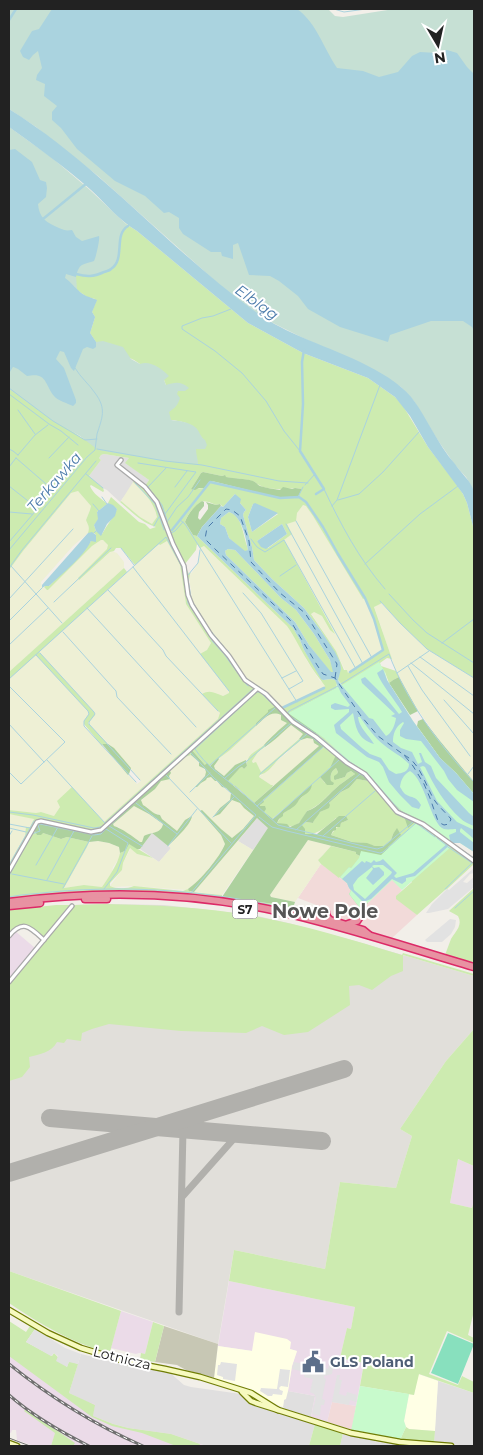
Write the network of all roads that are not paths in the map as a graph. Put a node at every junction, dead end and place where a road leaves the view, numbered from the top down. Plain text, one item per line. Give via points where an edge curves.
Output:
1 (121, 460) dead end
2 (257, 689) junction
3 (474, 861) edge
4 (9, 870) edge
5 (9, 902) edge
6 (9, 906) edge
7 (72, 906) dead end
8 (297, 916) junction
9 (316, 916) junction
10 (330, 920) junction
11 (344, 924) junction
12 (363, 930) junction
13 (9, 936) edge
14 (375, 938) junction
15 (44, 940) junction
16 (474, 967) edge
17 (474, 971) edge
18 (9, 982) edge
19 (9, 1310) edge
20 (241, 1391) junction
21 (278, 1410) junction
22 (9, 1443) edge
23 (399, 1444) edge
24 (17, 1446) edge
25 (451, 1446) edge

1 - 2 street via 117,465 145,487 159,504 184,566 188,597 194,610 243,678
2 - 3 street via 294,722 365,774 397,812 420,822
2 - 4 street via 101,830 94,832 37,822
5 - 8 highway, S7 via 79,895 150,895 238,904
6 - 17 highway, S7 via 115,898 166,900 256,911
7 - 15 street
8 - 9 highway
8 - 14 highway, S7
9 - 10 highway
9 - 10 highway via 325,912
10 - 11 highway
11 - 12 highway
11 - 12 highway via 363,917
12 - 14 highway
13 - 15 street via 17,927 23,926
14 - 16 highway, S7
15 - 18 street
19 - 20 street, Lotnicza via 48,1333 87,1350 182,1372
20 - 21 street, Lotnicza
20 - 21 street, Lotnicza via 251,1401
21 - 23 street
22 - 24 street
23 - 25 street

